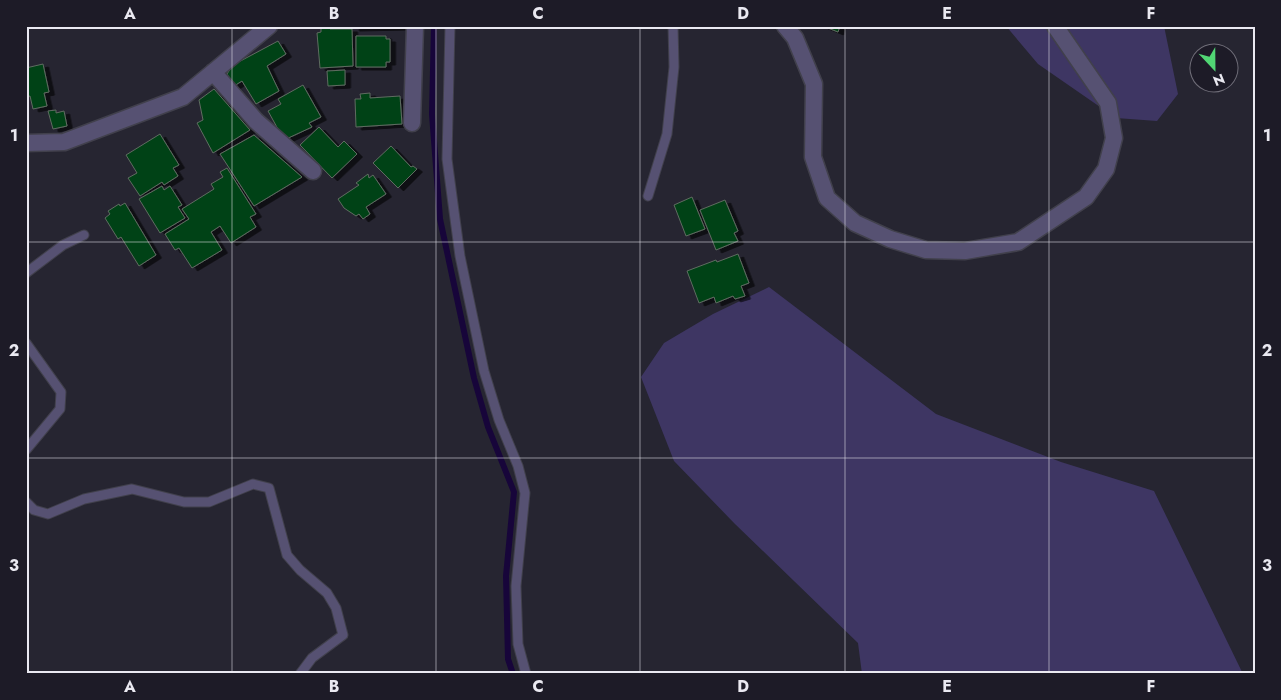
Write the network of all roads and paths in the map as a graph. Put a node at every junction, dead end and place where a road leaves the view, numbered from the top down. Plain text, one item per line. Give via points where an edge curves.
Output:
1 (269, 26) edge
2 (415, 26) edge
3 (450, 26) edge
4 (673, 26) edge
5 (785, 26) edge
6 (1055, 26) edge
7 (213, 72) junction
8 (412, 123) dead end
9 (26, 143) edge
10 (313, 171) dead end
11 (648, 196) dead end
12 (84, 235) dead end
13 (26, 273) edge
14 (26, 343) edge
15 (26, 450) edge
16 (26, 502) edge
17 (300, 674) edge
18 (526, 674) edge

1 - 7 street
2 - 8 street
3 - 18 lane via 447,159 460,256 484,371 525,493 516,586 518,644
4 - 11 lane via 674,67 667,134
5 - 6 street via 795,38 814,84 813,157 827,198 854,223 890,239 926,250 965,251 1018,242 1086,198 1106,169 1114,138 1108,103
7 - 9 street via 184,97 64,142
7 - 10 street via 256,121
12 - 13 lane via 63,245
14 - 15 lane via 61,392 60,410
16 - 17 lane via 34,510 48,514 84,499 132,489 184,502 208,502 253,484 269,488 287,555 326,592 336,608 343,635 312,658

